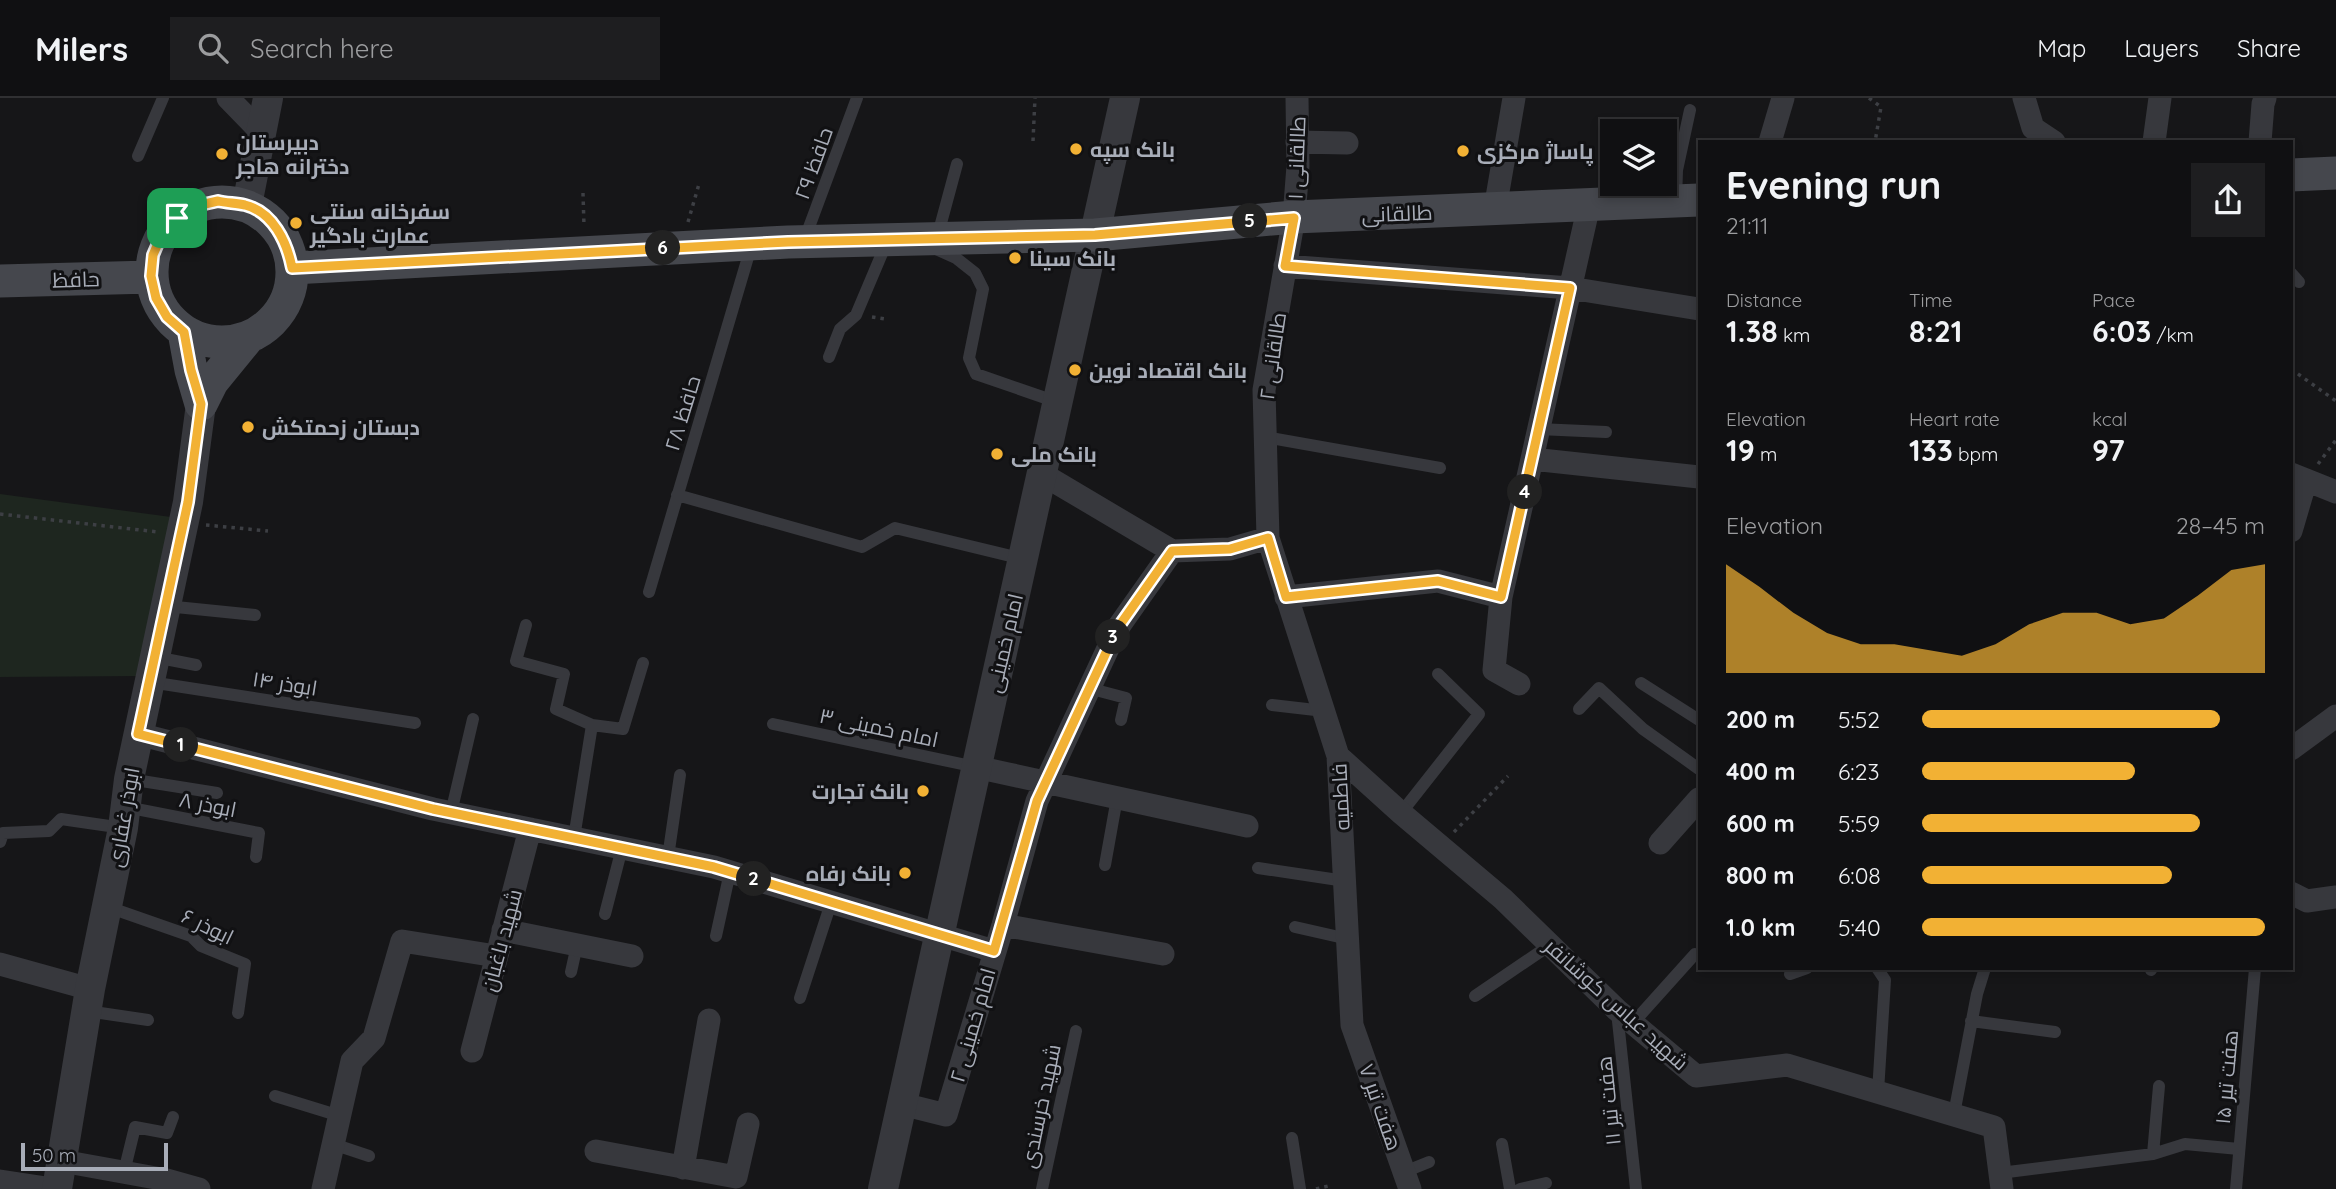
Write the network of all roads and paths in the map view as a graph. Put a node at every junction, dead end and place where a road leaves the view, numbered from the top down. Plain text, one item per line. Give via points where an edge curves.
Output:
1 (163, 98) edge
2 (228, 98) edge
3 (268, 98) edge
4 (857, 98) edge
5 (1035, 98) edge
6 (1125, 98) edge
7 (1297, 98) edge
8 (1514, 98) edge
9 (1783, 98) edge
10 (1869, 98) edge
11 (2024, 98) edge
12 (2160, 98) edge
13 (2265, 98) edge
14 (1690, 110) dead end
15 (261, 132) junction
16 (1771, 140) edge
17 (1875, 140) edge
18 (2051, 140) edge
19 (2154, 140) edge
20 (2260, 140) edge
21 (1033, 141) dead end
22 (1297, 142) junction
23 (1347, 142) dead end
24 (138, 156) dead end
25 (957, 164) dead end
26 (2336, 173) edge
27 (2293, 175) edge
28 (699, 184) dead end
29 (583, 193) dead end
30 (1688, 201) edge
31 (247, 205) junction
32 (1589, 205) junction
33 (1495, 209) junction
34 (1294, 218) junction
35 (1095, 235) junction
36 (913, 239) junction
37 (804, 241) junction
38 (752, 244) junction
39 (681, 247) junction
40 (584, 252) junction
41 (1285, 266) junction
42 (292, 268) junction
43 (151, 276) junction
44 (0, 284) edge
45 (1570, 288) junction
46 (1698, 309) edge
47 (184, 332) junction
48 (248, 338) junction
49 (829, 357) dead end
50 (2293, 370) edge
51 (2336, 401) edge
52 (1058, 402) junction
53 (201, 404) junction
54 (1538, 429) junction
55 (1606, 432) dead end
56 (1265, 437) junction
57 (2336, 440) edge
58 (1532, 459) junction
59 (1440, 468) dead end
60 (1042, 474) junction
61 (1698, 477) edge
62 (2298, 477) edge
63 (2336, 492) edge
64 (677, 495) junction
65 (0, 514) edge
66 (2293, 516) edge
67 (182, 529) junction
68 (268, 531) dead end
69 (1268, 538) junction
70 (1172, 551) junction
71 (1023, 559) junction
72 (649, 592) dead end
73 (1286, 597) junction
74 (1501, 597) junction
75 (165, 606) junction
76 (254, 615) dead end
77 (526, 625) dead end
78 (643, 663) dead end
79 (196, 665) dead end
80 (152, 669) junction
81 (1438, 674) dead end
82 (1641, 683) dead end
83 (1519, 684) dead end
84 (1088, 688) junction
85 (1272, 705) dead end
86 (1579, 709) dead end
87 (1324, 711) junction
88 (2336, 716) edge
89 (473, 719) dead end
90 (1698, 719) edge
91 (1121, 720) dead end
92 (415, 723) dead end
93 (773, 724) dead end
94 (592, 725) junction
95 (138, 734) junction
96 (2293, 748) edge
97 (1339, 756) junction
98 (976, 767) junction
99 (1698, 768) edge
100 (680, 775) dead end
101 (1508, 776) dead end
102 (1045, 782) junction
103 (217, 793) dead end
104 (1117, 798) junction
105 (1698, 800) edge
106 (126, 805) junction
107 (442, 811) junction
108 (1401, 813) junction
109 (1247, 826) dead end
110 (530, 829) junction
111 (574, 838) junction
112 (0, 842) edge
113 (1660, 843) dead end
114 (1440, 846) junction
115 (622, 848) junction
116 (256, 857) dead end
117 (668, 857) junction
118 (1105, 865) dead end
119 (1258, 868) dead end
120 (730, 872) junction
121 (1345, 881) junction
122 (2293, 894) edge
123 (2336, 897) edge
124 (831, 903) junction
125 (107, 906) junction
126 (605, 914) dead end
127 (1003, 925) junction
128 (1295, 927) dead end
129 (503, 930) junction
130 (939, 935) junction
131 (716, 936) dead end
132 (1348, 939) junction
133 (577, 945) junction
134 (1550, 945) junction
135 (994, 951) junction
136 (1163, 954) dead end
137 (1695, 954) dead end
138 (496, 956) junction
139 (632, 956) dead end
140 (0, 964) edge
141 (1801, 970) edge
142 (1878, 970) edge
143 (1984, 970) edge
144 (2255, 970) edge
145 (571, 972) dead end
146 (1790, 974) dead end
147 (1475, 996) dead end
148 (800, 998) dead end
149 (89, 1000) junction
150 (238, 1013) dead end
151 (1625, 1016) junction
152 (148, 1020) dead end
153 (709, 1020) dead end
154 (1972, 1021) junction
155 (1352, 1025) joint
156 (1076, 1031) dead end
157 (2055, 1032) dead end
158 (472, 1051) dead end
159 (2159, 1086) dead end
160 (1878, 1092) junction
161 (275, 1097) dead end
162 (902, 1104) junction
163 (1954, 1114) junction
164 (173, 1116) dead end
165 (340, 1116) junction
166 (748, 1124) dead end
167 (1292, 1138) dead end
168 (333, 1144) junction
169 (1502, 1144) dead end
170 (2239, 1149) junction
171 (596, 1151) dead end
172 (2152, 1154) junction
173 (369, 1156) dead end
174 (1429, 1162) dead end
175 (124, 1172) junction
176 (693, 1176) edge
177 (57, 1180) edge
178 (1407, 1180) edge
179 (0, 1181) edge
180 (2001, 1181) edge
181 (1546, 1183) dead end
182 (1332, 1185) dead end
183 (199, 1189) edge
184 (323, 1189) edge
185 (883, 1189) edge
186 (1042, 1189) edge
187 (1300, 1189) edge
188 (1314, 1189) edge
189 (1510, 1189) edge
190 (1520, 1189) edge
191 (1636, 1189) edge
192 (2236, 1189) edge

1 - 24 lane
2 - 15 street
3 - 15 street
4 - 37 lane, حافظ ۲۹
5 - 21 path
6 - 35 street, امام خمینی
7 - 22 street, طالقانی ۱
8 - 33 street
9 - 16 street
10 - 17 path via 1881,107
11 - 18 street via 2033,128
12 - 19 street
13 - 20 street
14 - 30 lane via 1677,170
15 - 31 street
22 - 23 street
22 - 34 street, طالقانی ۱
25 - 36 lane
26 - 27 main road
28 - 39 path
29 - 40 path
30 - 32 main road, طالقانی
31 - 42 main road via 276,227
31 - 43 main road via 218,201 196,206 177,218 162,234
32 - 33 main road, طالقانی
32 - 45 street
33 - 34 main road, طالقانی
34 - 35 main road, طالقانی
34 - 41 street, طالقانی ۲
35 - 36 main road
35 - 52 street, امام خمینی
36 - 37 main road
36 - 49 lane via 856,315 840,329
36 - 52 lane via 956,258 975,273 983,289 969,358 976,374
37 - 38 main road
38 - 39 main road
38 - 64 lane, حافظ ۲۸
39 - 40 main road
40 - 42 main road
41 - 45 street
41 - 56 street, طالقانی ۲ via 1264,390
42 - 48 main road via 281,310
43 - 44 main road, حافظ
43 - 47 main road via 167,317
45 - 46 street
45 - 54 street
47 - 48 main road via 204,341
47 - 53 main road
48 - 53 main road via 212,382
50 - 51 path
52 - 60 street, امام خمینی
53 - 67 street, ابوذر غفاری
54 - 55 lane
54 - 58 street
56 - 59 lane
56 - 69 street, طالقانی ۲
57 - 62 path
58 - 61 street
58 - 74 street
60 - 70 street
60 - 71 street, امام خمینی
62 - 63 street
62 - 66 street
64 - 71 lane via 862,547 895,528
64 - 72 lane, حافظ ۲۸
65 - 67 path
67 - 68 path
67 - 75 street, ابوذر غفاری
69 - 70 street via 1230,549
69 - 73 street, فاطمیه
70 - 84 street, امام خمینی ۲ via 1117,629
71 - 98 street, امام خمینی
73 - 74 street via 1438,581
73 - 87 street, فاطمیه
74 - 83 street via 1494,670
75 - 76 lane
75 - 80 street, ابوذر غفاری
77 - 94 lane via 516,660 564,674 556,709
78 - 94 lane via 623,729
79 - 80 lane
80 - 92 lane, ابوذر ۱۴
80 - 95 street, ابوذر غفاری
81 - 108 lane via 1479,713
82 - 90 lane
84 - 91 lane via 1126,698
84 - 102 street, امام خمینی ۲
85 - 87 lane
86 - 99 lane via 1599,688 1643,729
87 - 97 street, فاطمیه
88 - 96 street
89 - 107 lane
93 - 98 lane, امام خمینی ۳
94 - 111 lane
95 - 106 street, ابوذر غفاری
95 - 107 street
97 - 108 street, شهید عباس کوشانفر
97 - 121 street, فاطمیه
98 - 102 street
98 - 130 street, امام خمینی
100 - 117 lane
101 - 114 path
102 - 104 street
102 - 127 street, امام خمینی ۲
103 - 106 lane
104 - 109 street
104 - 118 lane
105 - 113 street
106 - 112 lane via 61,819 49,831 2,833
106 - 116 lane, ابوذر ۸ via 259,834
106 - 125 street, ابوذر غفاری
107 - 110 street
108 - 114 street, شهید عباس کوشانفر
110 - 111 street
110 - 129 street, شهید باغبان
111 - 115 street
114 - 134 street, شهید عباس کوشانفر
115 - 117 street
115 - 126 lane
117 - 120 street
119 - 121 lane
120 - 124 street
120 - 131 lane
121 - 132 street, فاطمیه
122 - 123 street via 2307,901
124 - 130 street
124 - 148 lane
125 - 149 street, ابوذر غفاری
125 - 150 lane, ابوذر ۶ via 191,936 201,946 245,964
127 - 135 street, امام خمینی ۲
127 - 136 street
128 - 132 lane
129 - 133 street
129 - 138 street, شهید باغبان
130 - 135 street
130 - 162 street, امام خمینی
132 - 155 street, فاطمیه
133 - 139 street
133 - 145 lane
134 - 147 lane
134 - 151 street, شهید عباس کوشانفر
135 - 162 street, امام خمینی ۲ via 946,1115
137 - 151 lane
138 - 158 street, شهید باغبان
138 - 165 street via 402,942 374,1038 352,1061
140 - 149 street
141 - 146 lane
142 - 160 lane via 1885,980
143 - 154 lane
144 - 170 lane, هفت تیر ۱۵
149 - 152 lane
149 - 177 street, ابوذر غفاری
151 - 160 street, شهید عباس کوشانفر via 1696,1076 1787,1065
151 - 191 lane, هفت تیر ۱۱
153 - 176 street
154 - 157 lane
154 - 163 lane
155 - 178 street, هفت تیر ۷
156 - 186 lane, شهید خرسندی
159 - 172 lane
160 - 163 street, شهید عباس کوشانفر
161 - 165 lane
162 - 185 street, امام خمینی
163 - 180 street, شهید عباس کوشانفر via 1994,1127
164 - 175 lane via 167,1133 135,1126
165 - 168 street
166 - 176 street via 736,1177
167 - 187 lane
168 - 173 lane
168 - 184 street
169 - 189 lane
170 - 172 lane via 2185,1144
170 - 192 lane, هفت تیر ۱۵
171 - 176 street
172 - 180 lane
174 - 178 lane
175 - 177 street
175 - 183 street
177 - 179 street
181 - 190 lane
182 - 188 path

